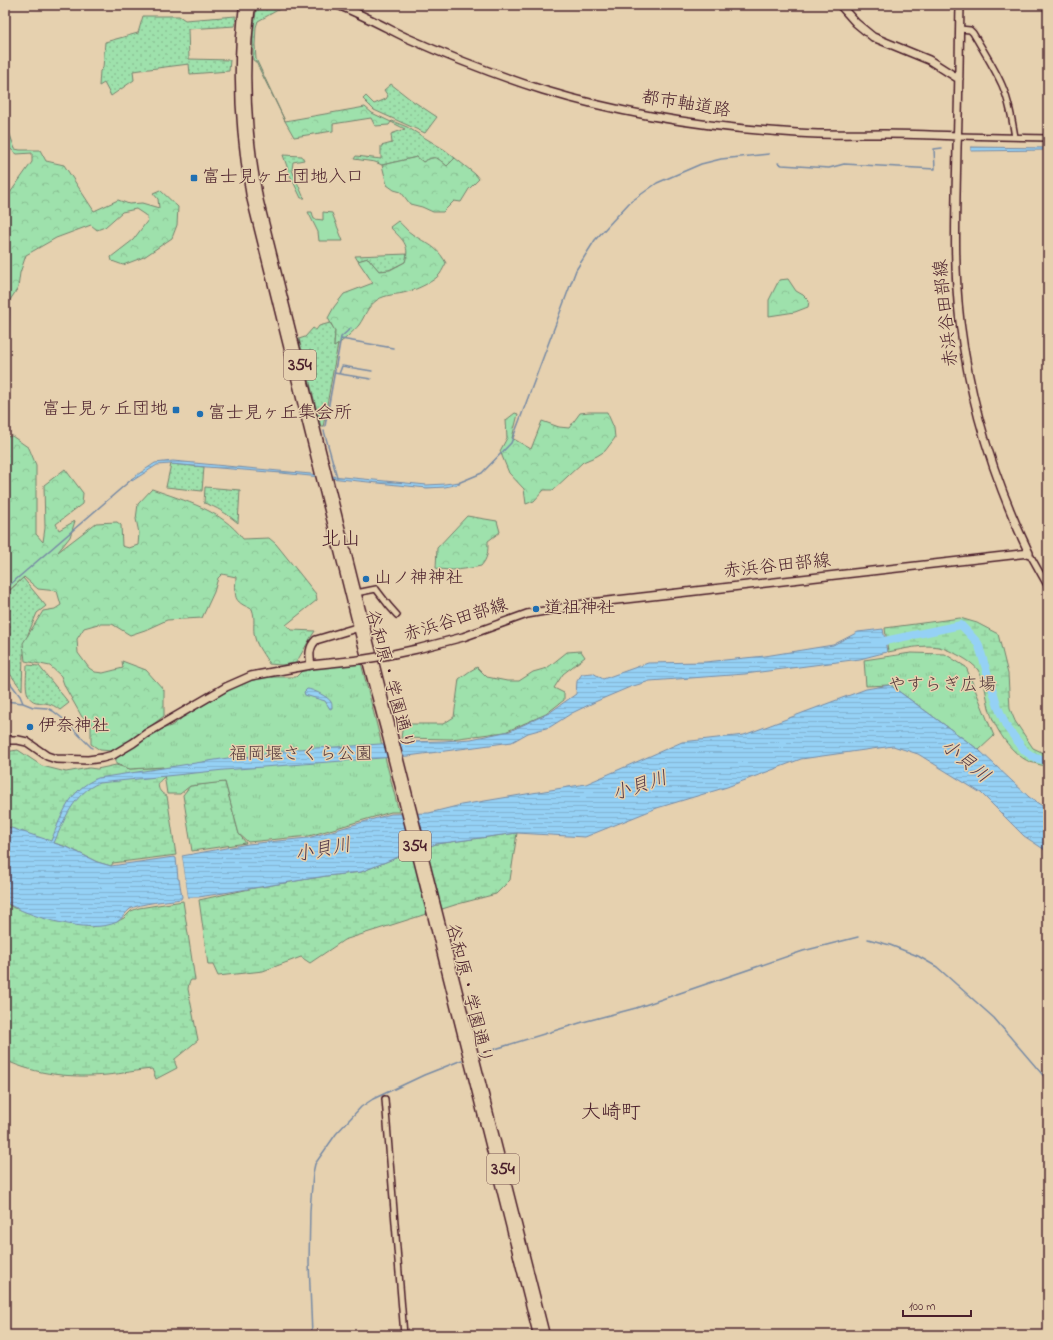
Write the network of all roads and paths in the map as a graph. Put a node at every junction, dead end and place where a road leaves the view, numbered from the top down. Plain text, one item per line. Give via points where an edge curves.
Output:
1 (244, 5) edge
2 (251, 5) edge
3 (338, 5) edge
4 (840, 5) edge
5 (960, 5) edge
6 (960, 30) junction
7 (959, 79) junction
8 (958, 136) junction
9 (1015, 136) junction
10 (1048, 138) edge
11 (1029, 553) junction
12 (1048, 587) edge
13 (356, 593) junction
14 (397, 614) dead end
15 (362, 626) junction
16 (311, 665) junction
17 (5, 740) edge
18 (445, 954) junction
19 (385, 1099) dead end
20 (404, 1335) edge
21 (538, 1335) edge
22 (544, 1335) edge

1 - 15 highway, 谷和原・学園通り / 354 via 239,74 240,112 251,197
2 - 13 highway, 谷和原・学園通り / 354 via 246,94 254,177
3 - 8 main road, 都市軸道路 via 446,55 502,76 635,113 722,127 798,133
4 - 7 main road via 856,24 873,37 929,60
5 - 6 main road, 赤浜谷田部線
6 - 7 main road, 赤浜谷田部線
6 - 9 street via 970,30 973,33 999,80 1008,104
7 - 8 main road, 赤浜谷田部線
8 - 9 street, 都市軸道路
8 - 11 main road, 赤浜谷田部線 via 956,271 965,357 985,443 1003,494
9 - 10 street, 都市軸道路
11 - 12 street
11 - 16 main road, 赤浜谷田部線, bridge via 590,603 527,614 463,637 417,649 359,660
13 - 14 street via 376,589
13 - 15 highway, 谷和原・学園通り / 354
15 - 16 main road via 316,640 310,650
15 - 18 highway, 谷和原・学園通り / 354
16 - 17 main road, 赤浜谷田部線 via 242,679 147,733 114,755 88,760 56,759 27,742
18 - 21 highway, 谷和原・学園通り / 354
18 - 22 highway, 谷和原・学園通り / 354
19 - 20 street

